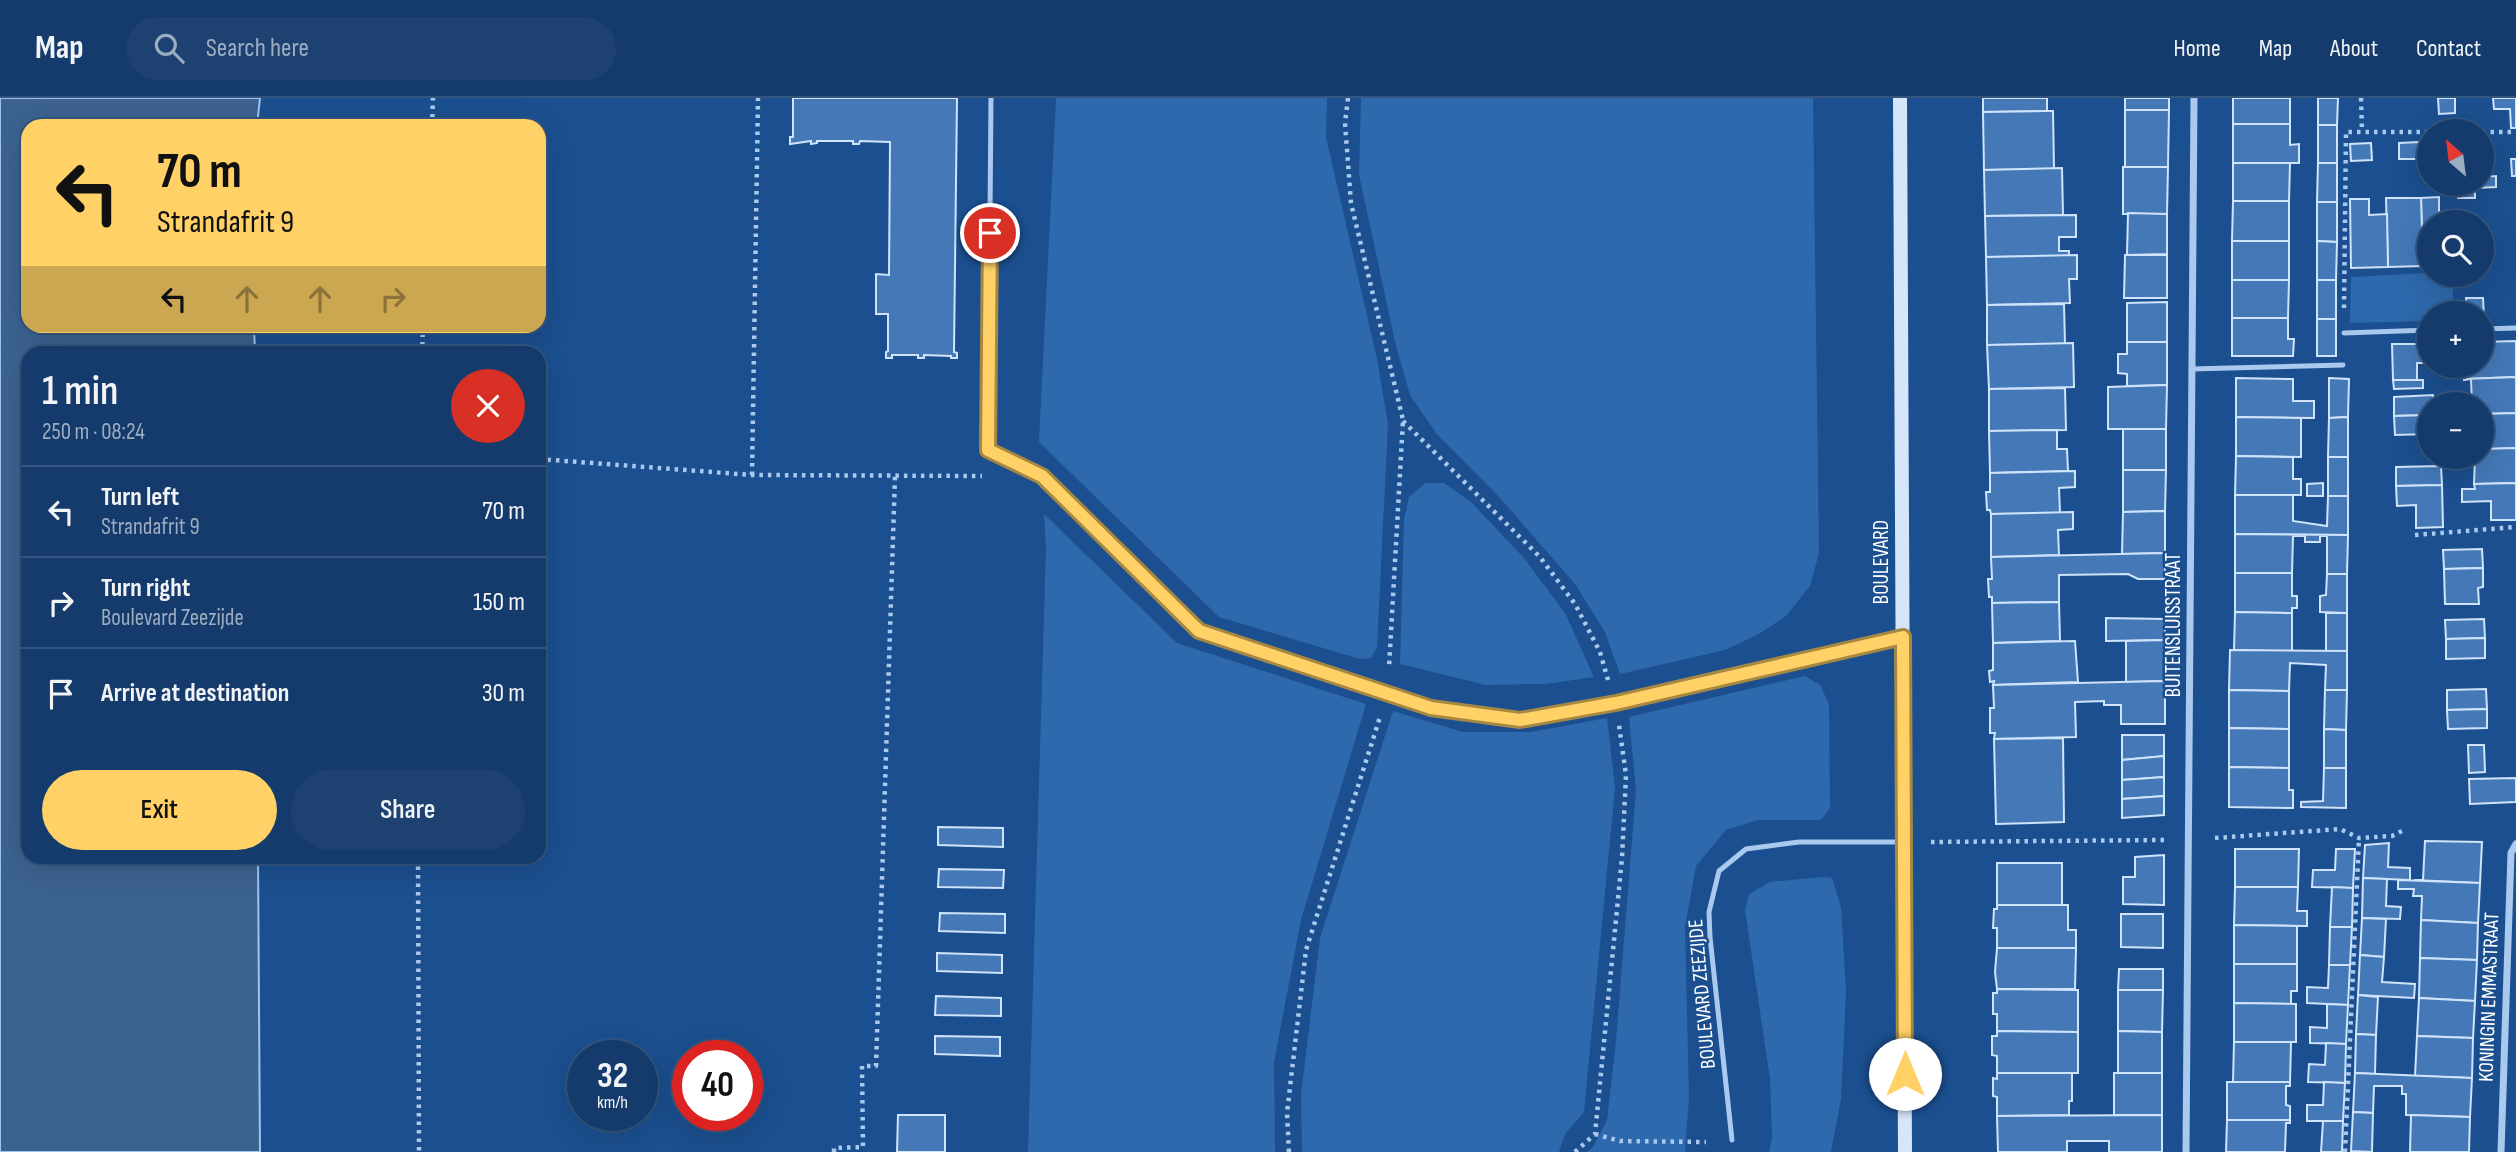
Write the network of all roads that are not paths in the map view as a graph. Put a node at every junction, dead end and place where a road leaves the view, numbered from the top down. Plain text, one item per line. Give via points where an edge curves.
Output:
1 (990, 98) edge
2 (1900, 98) edge
3 (2194, 98) edge
4 (2516, 328) edge
5 (2494, 329) edge
6 (2417, 330) edge
7 (2344, 333) road end
8 (2343, 365) dead end
9 (2191, 369) junction
10 (1903, 637) junction
11 (1904, 842) junction
12 (2516, 844) edge
13 (1732, 1140) dead end
14 (1905, 1152) edge
15 (2186, 1152) edge
16 (2501, 1152) edge

1 - 10 lane via 988,450 1042,476 1199,631 1431,708 1520,720 1616,703
2 - 10 street, BOULEVARD
3 - 9 street, BUITENSLUISSTRAAT
4 - 5 lane
6 - 7 lane
8 - 9 lane
9 - 15 street, BUITENSLUISSTRAAT
10 - 11 street, BOULEVARD
11 - 13 lane, BOULEVARD ZEEZIJDE via 1800,842 1746,849 1719,871 1709,912 1710,937
11 - 14 street, BOULEVARD
12 - 16 street, KONINGIN EMMASTRAAT via 2511,853

